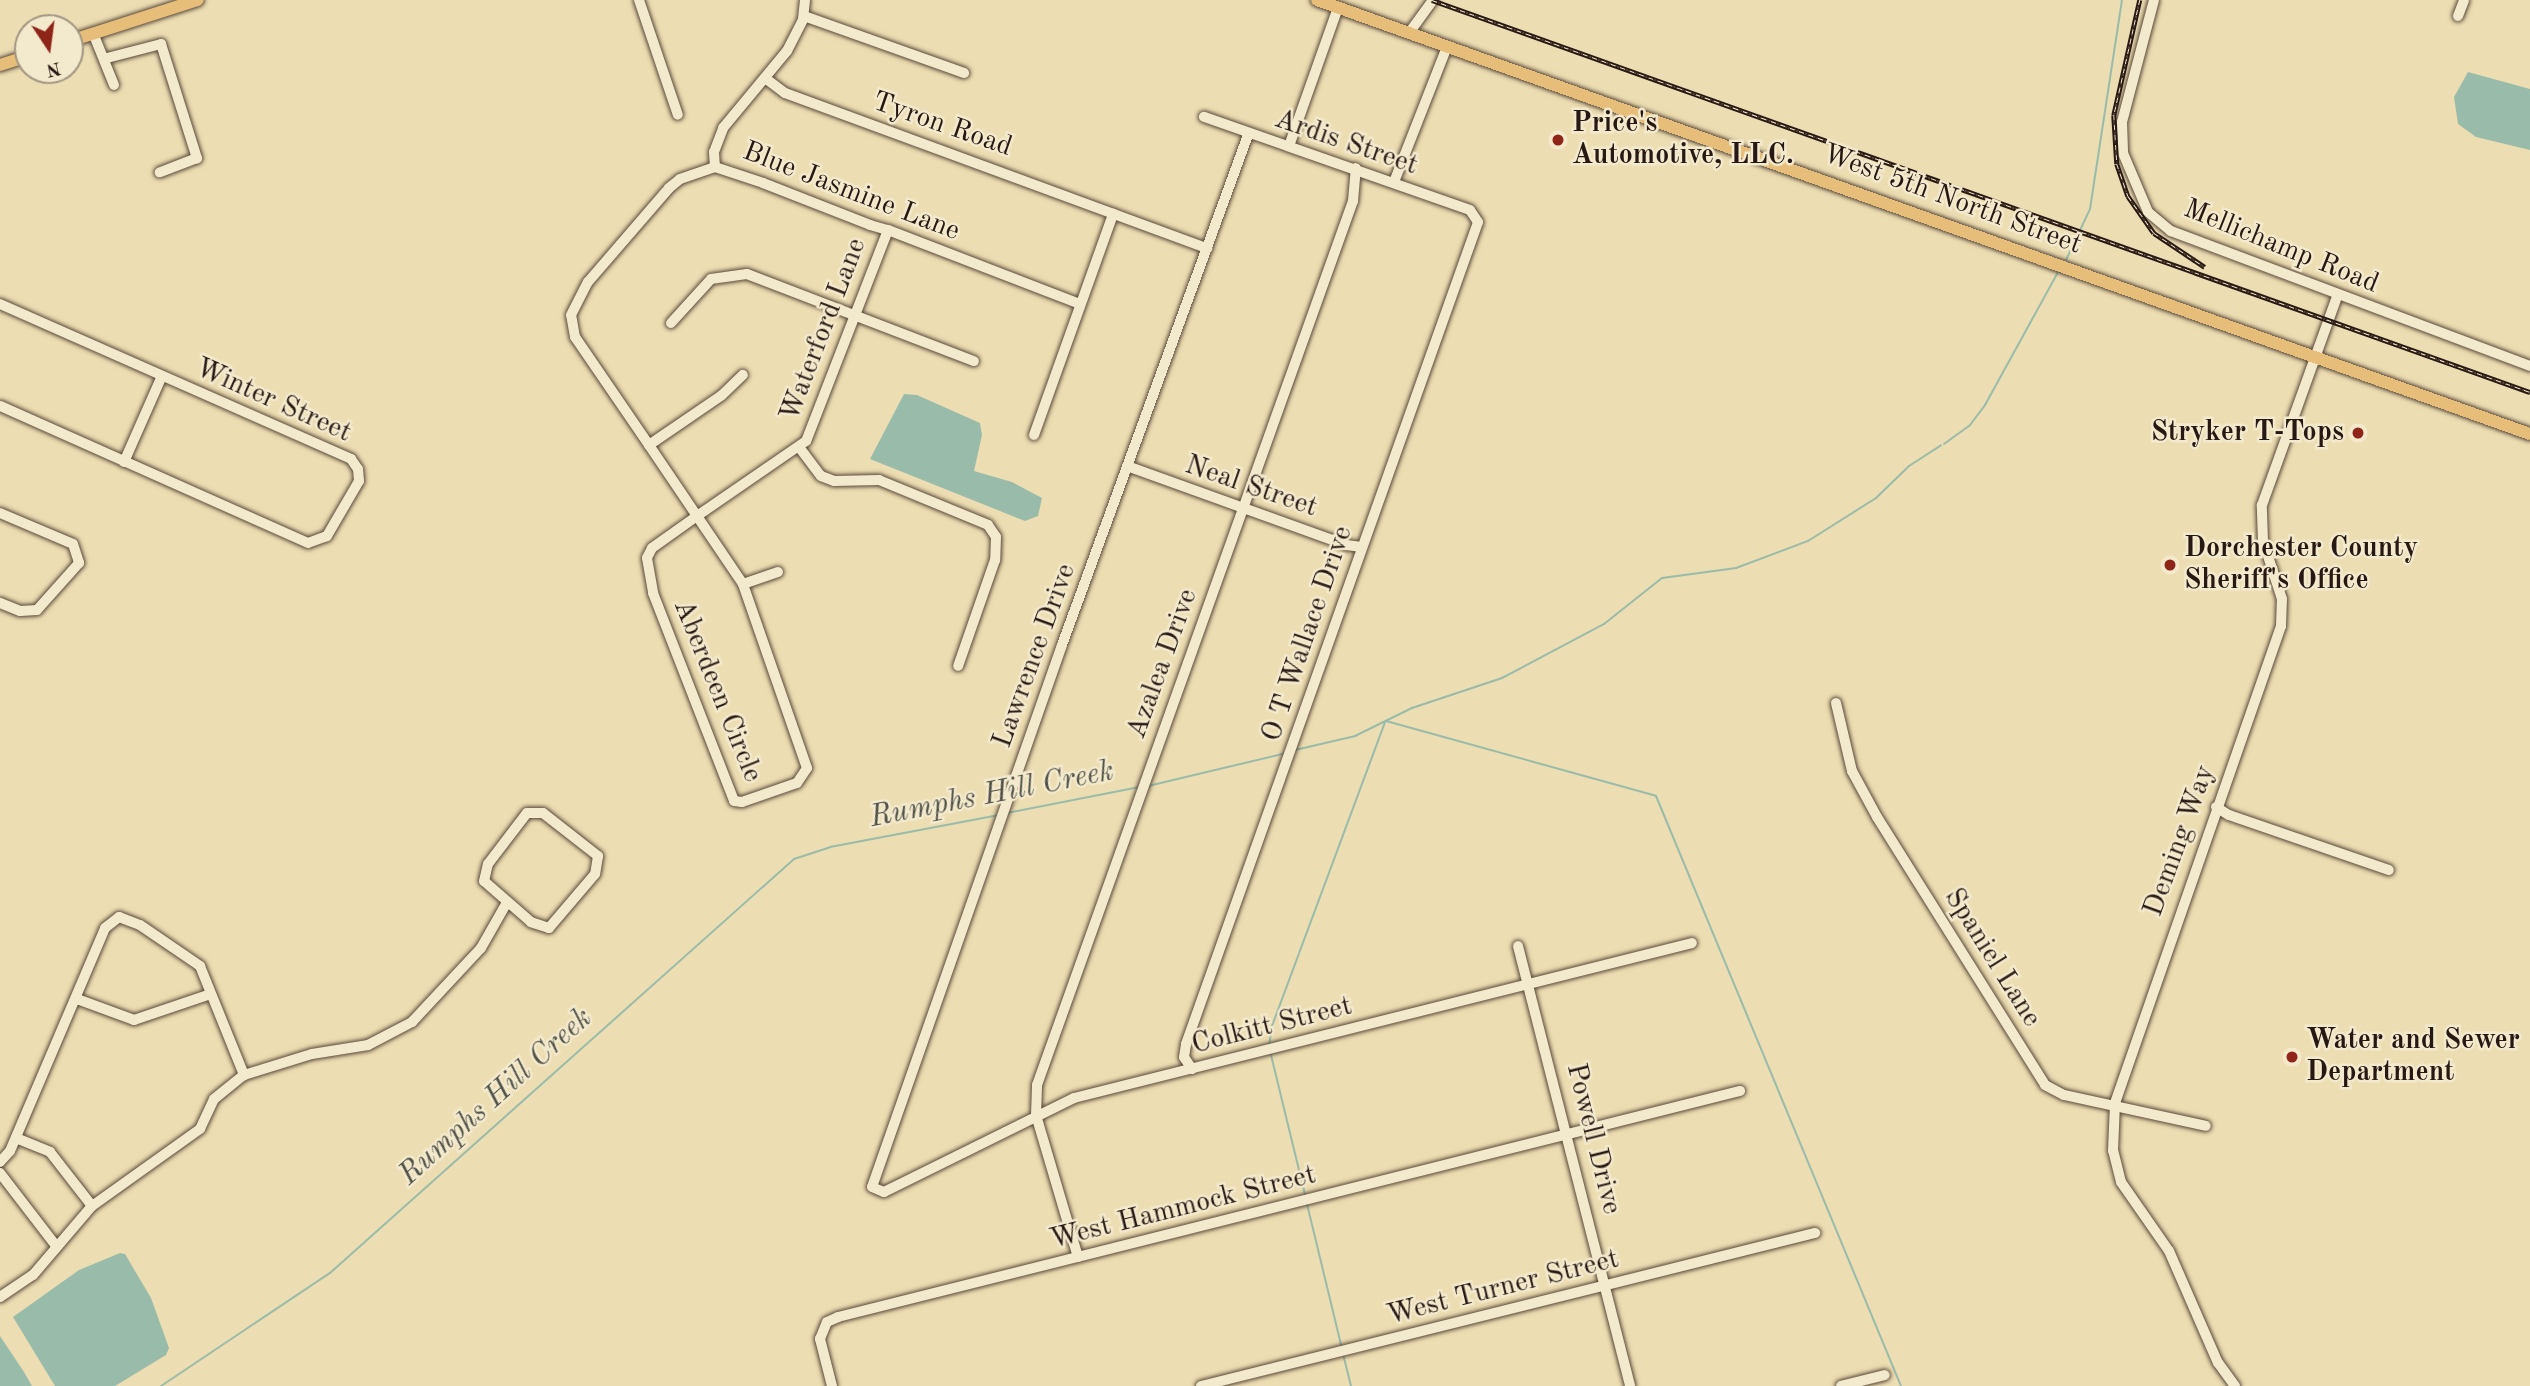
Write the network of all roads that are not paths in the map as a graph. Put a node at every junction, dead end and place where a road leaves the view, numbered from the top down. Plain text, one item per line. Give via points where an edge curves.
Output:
1 (198, 0) edge
2 (639, 0) edge
3 (805, 0) edge
4 (1317, 0) edge
5 (1433, 0) edge
6 (2154, 0) edge
7 (2464, 0) edge
8 (1338, 8) junction
9 (804, 16) junction
10 (2458, 16) dead end
11 (93, 33) junction
12 (1409, 33) junction
13 (84, 36) edge
14 (1447, 47) junction
15 (107, 58) junction
16 (964, 73) dead end
17 (765, 78) junction
18 (114, 85) dead end
19 (678, 115) dead end
20 (1204, 117) dead end
21 (1248, 135) junction
22 (1289, 146) junction
23 (715, 167) junction
24 (1356, 168) junction
25 (160, 172) dead end
26 (1394, 182) junction
27 (1110, 212) junction
28 (1474, 214) joint
29 (888, 230) junction
30 (1207, 248) junction
31 (2338, 294) junction
32 (0, 304) edge
33 (1080, 304) junction
34 (854, 316) junction
35 (671, 323) dead end
36 (2314, 357) junction
37 (974, 361) dead end
38 (2530, 366) edge
39 (743, 375) dead end
40 (162, 376) junction
41 (0, 406) edge
42 (2530, 434) edge
43 (1034, 435) dead end
44 (649, 445) junction
45 (799, 447) junction
46 (124, 462) junction
47 (1127, 466) junction
48 (1243, 508) junction
49 (0, 513) edge
50 (697, 516) junction
51 (1362, 547) junction
52 (778, 572) dead end
53 (743, 584) junction
54 (0, 603) edge
55 (958, 666) dead end
56 (1836, 703) dead end
57 (2216, 807) junction
58 (2389, 870) dead end
59 (506, 904) junction
60 (1692, 943) dead end
61 (1518, 946) dead end
62 (1531, 986) junction
63 (211, 994) junction
64 (76, 999) junction
65 (1192, 1069) junction
66 (244, 1075) junction
67 (1740, 1091) dead end
68 (2115, 1103) junction
69 (1036, 1115) junction
70 (2206, 1126) dead end
71 (1569, 1136) junction
72 (16, 1138) junction
73 (0, 1162) edge
74 (0, 1173) edge
75 (878, 1192) joint
76 (92, 1206) junction
77 (1815, 1233) dead end
78 (57, 1247) junction
79 (1078, 1257) junction
80 (1606, 1286) junction
81 (0, 1297) edge
82 (1885, 1375) dead end
83 (832, 1386) edge
84 (1201, 1386) edge
85 (1630, 1386) edge
86 (1841, 1386) edge
87 (2235, 1386) edge

1 - 11 main road
2 - 19 street
3 - 9 street
4 - 8 main road, West 5th North Street
5 - 12 street
6 - 31 street, Mellichamp Road via 2123,122 2123,153 2148,212 2171,231
7 - 10 street
8 - 12 main road, West 5th North Street
8 - 22 street
9 - 16 street
9 - 17 street via 787,51
11 - 13 main road
11 - 15 street
12 - 14 main road, West 5th North Street
14 - 26 street
14 - 36 main road, West 5th North Street
15 - 18 street
15 - 25 street via 161,44 197,158
17 - 23 street via 723,128 714,152
17 - 27 street, Tyron Road via 785,93
20 - 21 street, Ardis Street
21 - 22 street, Ardis Street
21 - 30 street, Lawrence Drive
22 - 24 street, Ardis Street
23 - 29 street, Blue Jasmine Lane
23 - 44 street, Blue Jasmine Lane via 693,173 669,188 588,282 567,315 575,337
24 - 26 street, Ardis Street
24 - 48 street, Azalea Drive via 1353,201
26 - 28 street, Ardis Street
27 - 30 street, Tyron Road
27 - 33 street
28 - 51 street, O T Wallace Drive via 1478,222 1474,239
29 - 33 street, Blue Jasmine Lane
29 - 34 street, Waterford Lane
30 - 47 street, Lawrence Drive
31 - 36 street, Deming Way
31 - 38 street, Mellichamp Road
32 - 40 street, Winter Street
33 - 43 street
34 - 35 street via 736,273 710,279
34 - 37 street
34 - 45 street, Waterford Lane via 810,434
36 - 42 main road, West 5th North Street
36 - 57 street, Deming Way via 2262,505 2263,541 2282,599 2281,626
39 - 44 street
40 - 46 street, Winter Street
40 - 46 street, Winter Street via 351,459 359,481 327,536 308,543
41 - 46 street, Winter Street
44 - 50 street, Blue Jasmine Lane
45 - 50 street, Waterford Lane
45 - 55 street via 821,476 834,481 879,480 988,525 996,537 995,560
47 - 48 street, Neal Street
47 - 75 street, Lawrence Drive via 883,1148 871,1183
48 - 51 street, Neal Street
48 - 69 street, Azalea Drive via 1040,1075
49 - 54 street via 73,544 79,564 37,610 20,611
50 - 53 street, Aberdeen Circle
50 - 53 street, Aberdeen Circle via 652,548 646,570 728,795 742,803 796,783 807,768
51 - 65 street, O T Wallace Drive via 1186,1044 1184,1057
52 - 53 street
56 - 68 street, Spaniel Lane via 1857,782 2035,1071 2045,1085 2064,1095
57 - 58 street via 2229,816
57 - 68 street, Deming Way
59 - 59 street via 549,928 595,873 598,856 543,813 527,813 488,864 484,881
59 - 66 street via 481,948 412,1022 368,1045 312,1054
60 - 62 street, Colkitt Street
61 - 62 street, Powell Drive
62 - 65 street, Colkitt Street
62 - 71 street, Powell Drive
63 - 64 street via 134,1020
63 - 64 street via 200,966 140,925 119,917 104,929
63 - 66 street
64 - 72 street
65 - 69 street, Colkitt Street via 1074,1098
66 - 76 street via 214,1099 200,1129
67 - 71 street, West Hammock Street
68 - 70 street, Spaniel Lane
68 - 87 street, Deming Way via 2113,1150 2121,1182 2169,1251 2218,1363
69 - 75 street, Colkitt Street
69 - 79 street, Azalea Drive
71 - 79 street, West Hammock Street
71 - 80 street, Powell Drive
72 - 73 street
72 - 76 street via 50,1153
74 - 78 street
76 - 78 street
77 - 80 street, West Turner Street
78 - 81 street via 33,1275
79 - 83 street, West Hammock Street via 838,1317 821,1329 820,1339
80 - 84 street, West Turner Street
80 - 85 street, Powell Drive
82 - 86 street

